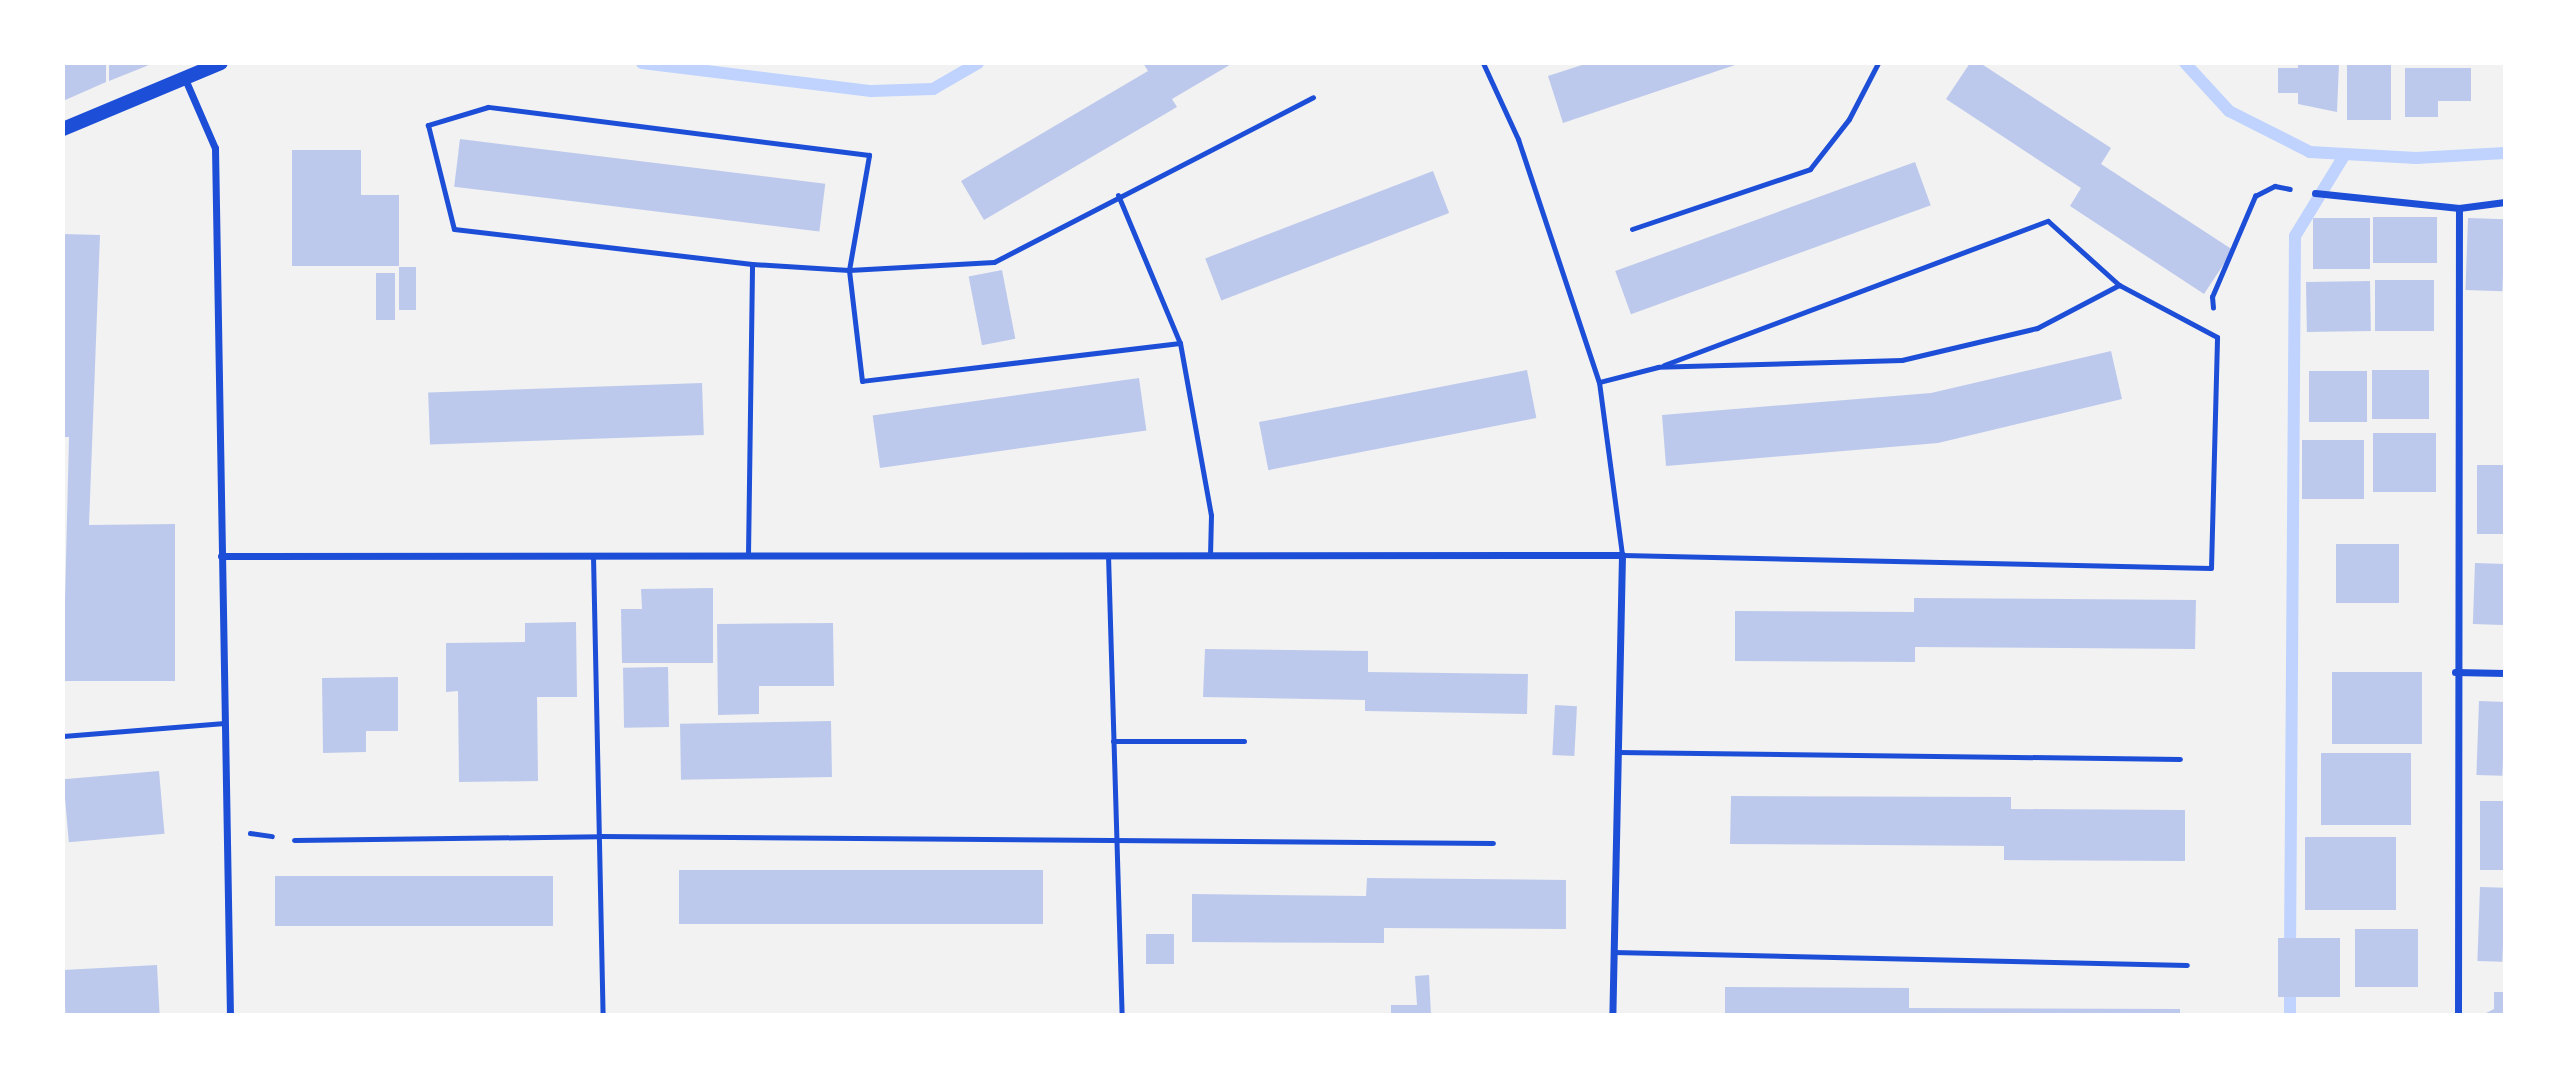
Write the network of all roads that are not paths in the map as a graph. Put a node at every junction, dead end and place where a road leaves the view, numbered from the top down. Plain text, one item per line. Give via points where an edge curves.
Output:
1 (221, 63) edge
2 (1485, 63) edge
3 (1878, 63) edge
4 (185, 79) junction
5 (1313, 97) dead end
6 (63, 129) edge
7 (2315, 193) road end
8 (1118, 195) junction
9 (2505, 202) edge
10 (2459, 208) junction
11 (1632, 229) dead end
12 (752, 264) junction
13 (849, 270) junction
14 (2119, 285) junction
15 (1180, 343) junction
16 (1658, 367) junction
17 (1599, 382) junction
18 (748, 555) junction
19 (1108, 555) junction
20 (1210, 555) junction
21 (1622, 555) junction
22 (221, 556) junction
23 (593, 556) junction
24 (2455, 672) junction
25 (2505, 673) edge
26 (224, 723) junction
27 (63, 736) edge
28 (1113, 741) junction
29 (1244, 741) dead end
30 (1618, 752) junction
31 (2180, 759) dead end
32 (600, 836) junction
33 (294, 840) road end
34 (1115, 841) junction
35 (1493, 843) dead end
36 (1613, 952) junction
37 (2187, 965) dead end
38 (230, 1015) edge
39 (603, 1015) edge
40 (1122, 1015) edge
41 (1612, 1015) edge
42 (2458, 1015) edge

1 - 4 main road
2 - 17 lane via 1518,139
3 - 11 lane via 1849,119 1810,169
4 - 6 main road
4 - 22 street via 215,148
5 - 8 lane
7 - 10 street
8 - 13 lane via 994,262
8 - 15 lane
9 - 10 street
10 - 24 street
12 - 13 lane
12 - 13 lane via 454,229 428,125 488,107 869,155
12 - 18 lane
13 - 15 lane via 862,381
14 - 16 lane via 2037,328 1902,360
14 - 16 lane via 2048,221
14 - 21 lane via 2217,337 2211,568
15 - 20 lane via 1211,515
16 - 17 lane
17 - 21 lane
18 - 19 street
18 - 23 street
19 - 20 street
19 - 28 lane
20 - 21 street
21 - 30 street
22 - 23 street
22 - 26 street
23 - 32 lane
24 - 25 street
24 - 42 street
26 - 27 lane
26 - 38 street
28 - 29 lane
28 - 34 lane
30 - 31 lane
30 - 36 street
32 - 33 lane
32 - 34 lane
32 - 39 lane
34 - 35 lane
34 - 40 lane
36 - 37 lane
36 - 41 street

